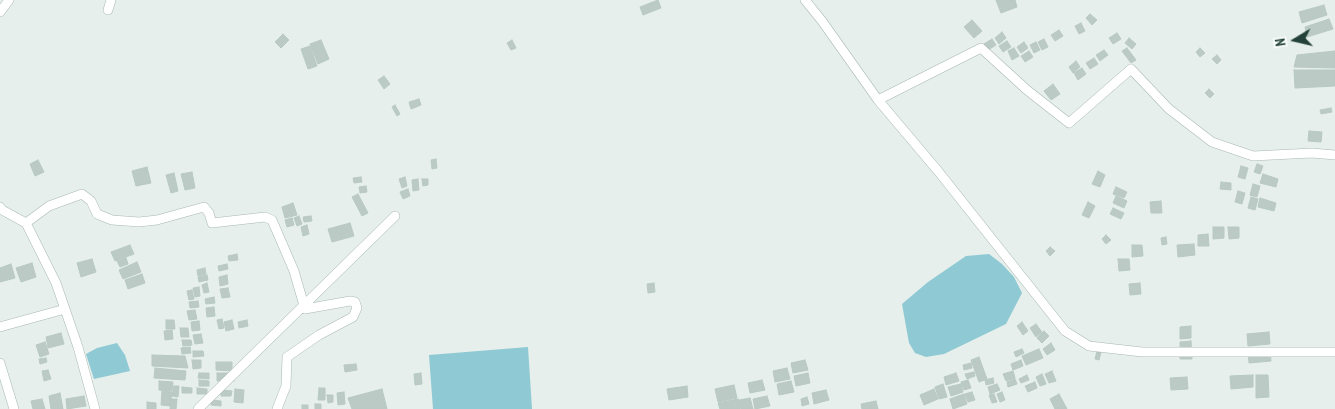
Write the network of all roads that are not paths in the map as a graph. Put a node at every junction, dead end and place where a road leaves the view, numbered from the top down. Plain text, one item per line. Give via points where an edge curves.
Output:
1 (10, 0) edge
2 (111, 0) edge
3 (805, 0) edge
4 (108, 10) dead end
5 (0, 12) edge
6 (878, 100) junction
7 (1335, 155) edge
8 (0, 207) edge
9 (395, 216) dead end
10 (26, 223) junction
11 (65, 309) junction
12 (0, 327) edge
13 (1335, 352) edge
14 (0, 363) edge
15 (14, 409) edge
16 (95, 409) edge
17 (198, 409) edge
18 (277, 409) edge

1 - 5 street
2 - 4 street
3 - 6 street
6 - 7 street via 981,48 1069,123 1131,69 1168,108 1212,142 1253,156 1312,152
6 - 13 street via 1065,331 1089,346 1142,352
8 - 10 street
9 - 17 street
10 - 11 street
10 - 18 street via 49,206 82,194 91,201 97,214 112,220 157,220 204,207 212,223 266,217 272,220 294,271 305,309 350,301 355,302 358,308 353,317 287,357 286,386
11 - 12 street
11 - 16 street
14 - 15 street

